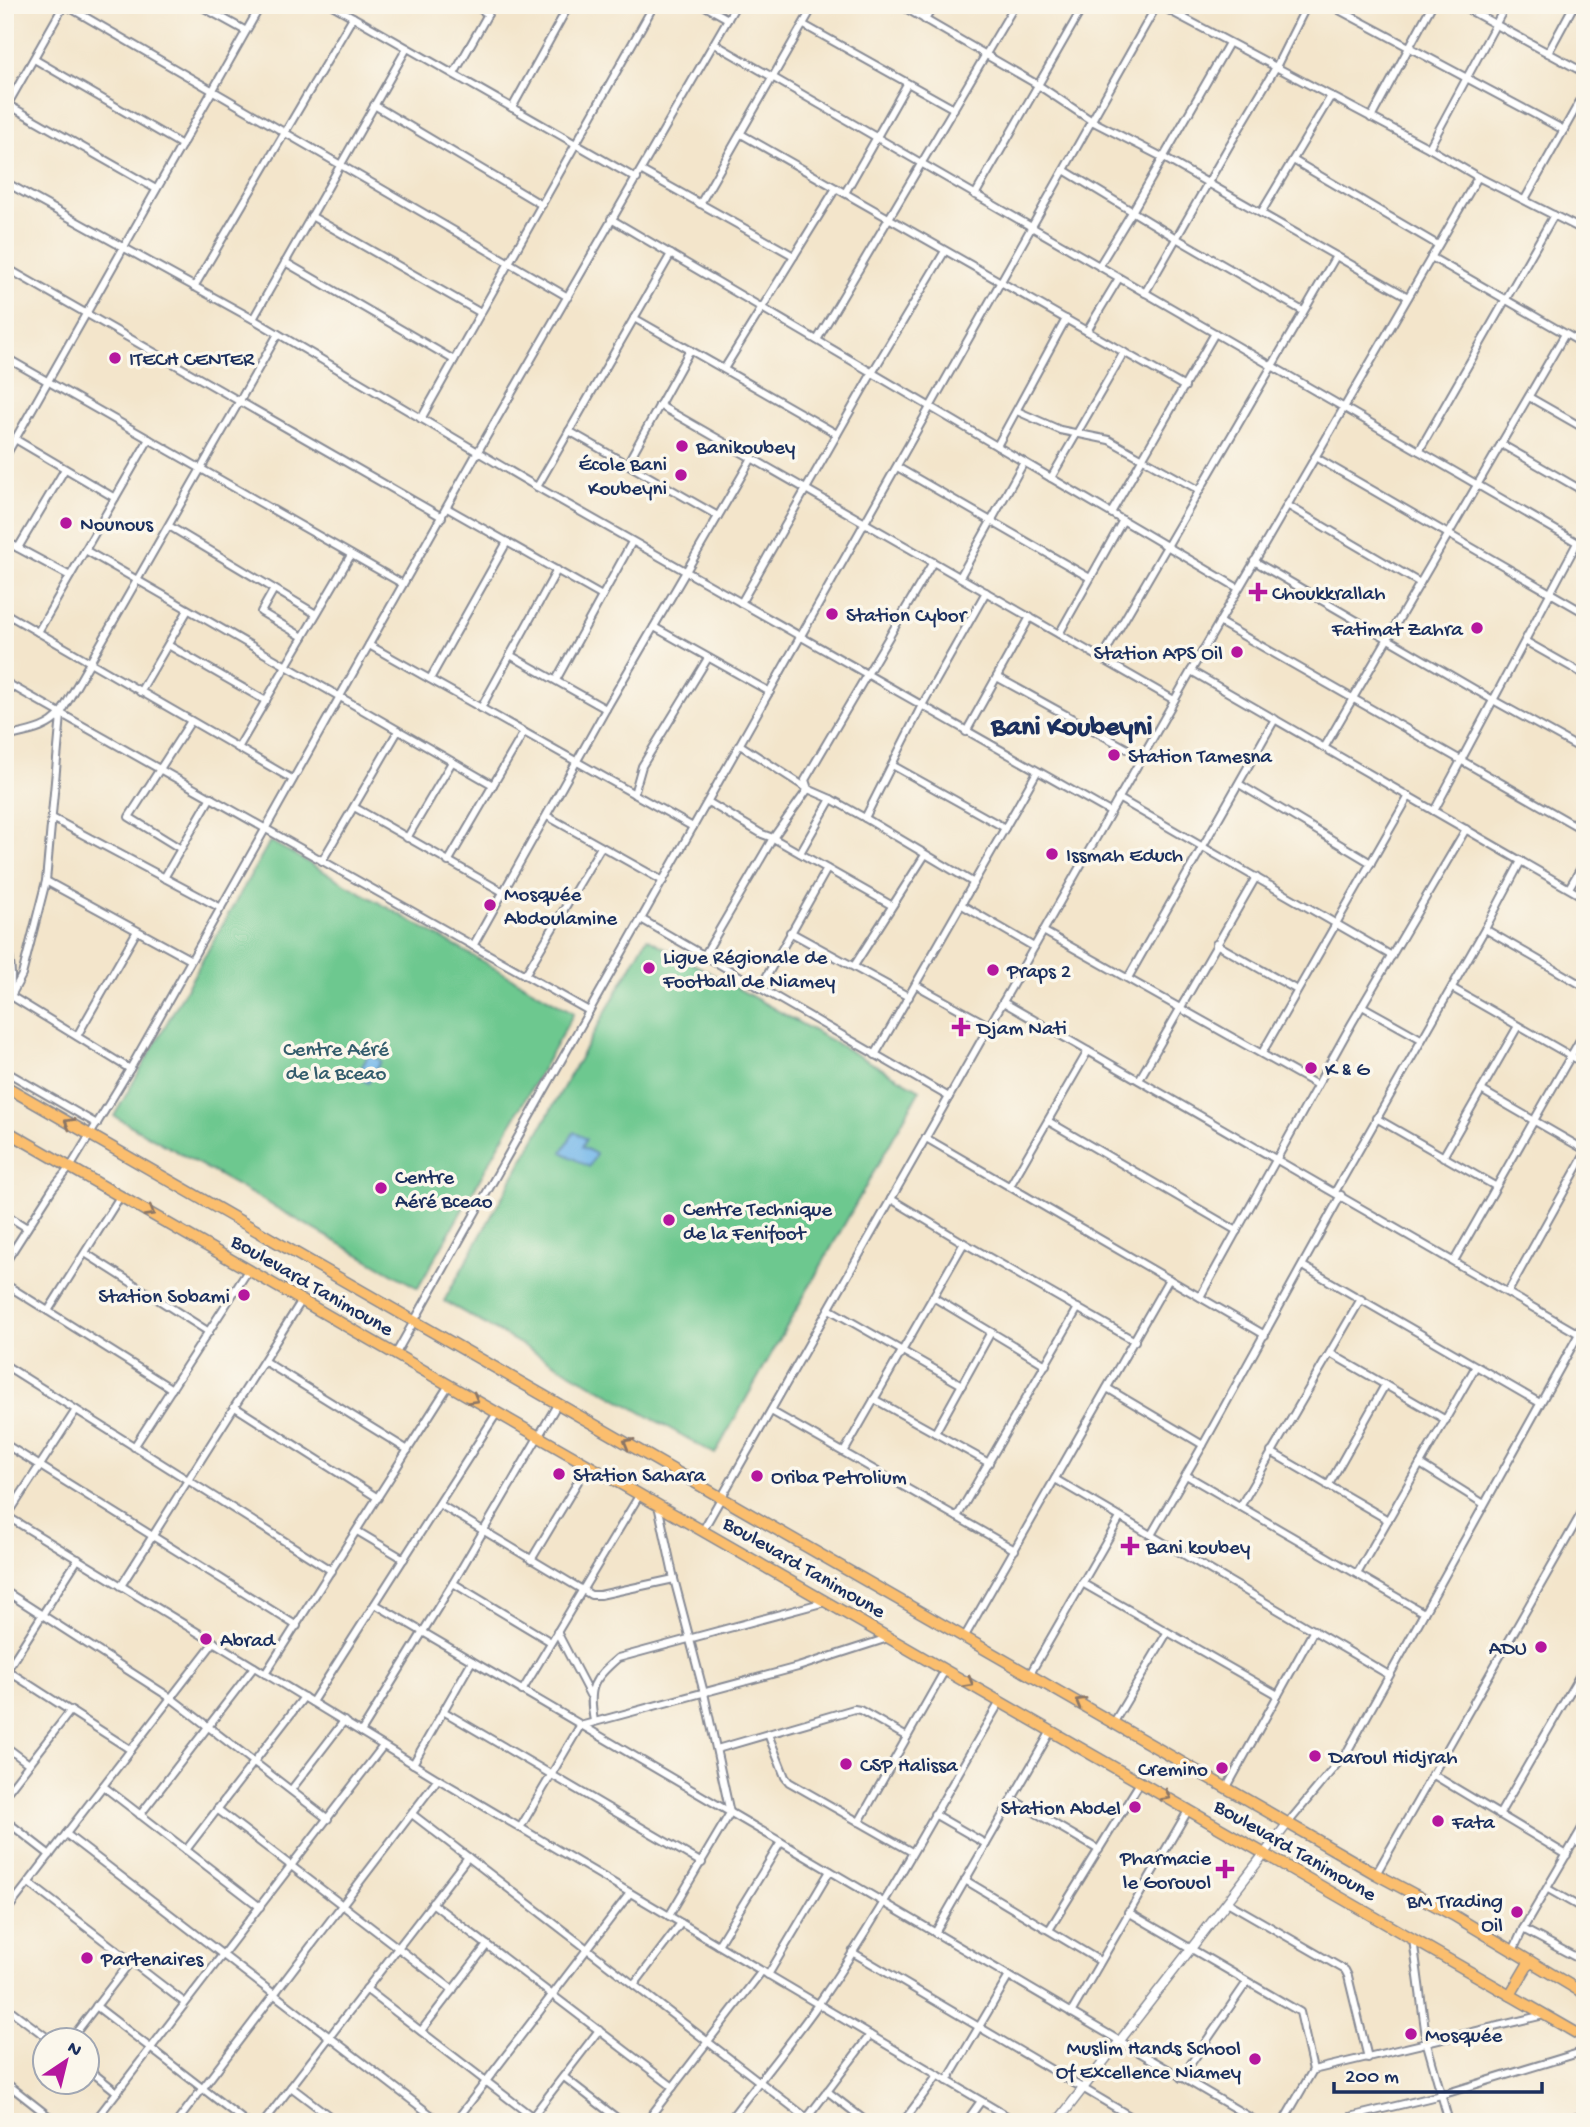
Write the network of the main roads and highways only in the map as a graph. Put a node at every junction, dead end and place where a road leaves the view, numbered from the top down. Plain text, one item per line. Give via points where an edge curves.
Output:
1 (5, 1086) edge
2 (5, 1130) edge
3 (1530, 1961) junction
4 (1585, 1994) edge
5 (1510, 1995) junction
6 (1583, 2037) edge

3 -> 1 main road, Boulevard Tanimoune
2 -> 5 main road, Boulevard Tanimoune
3 - 4 main road, Boulevard Tanimoune
3 - 5 main road
5 - 6 main road, Boulevard Tanimoune

